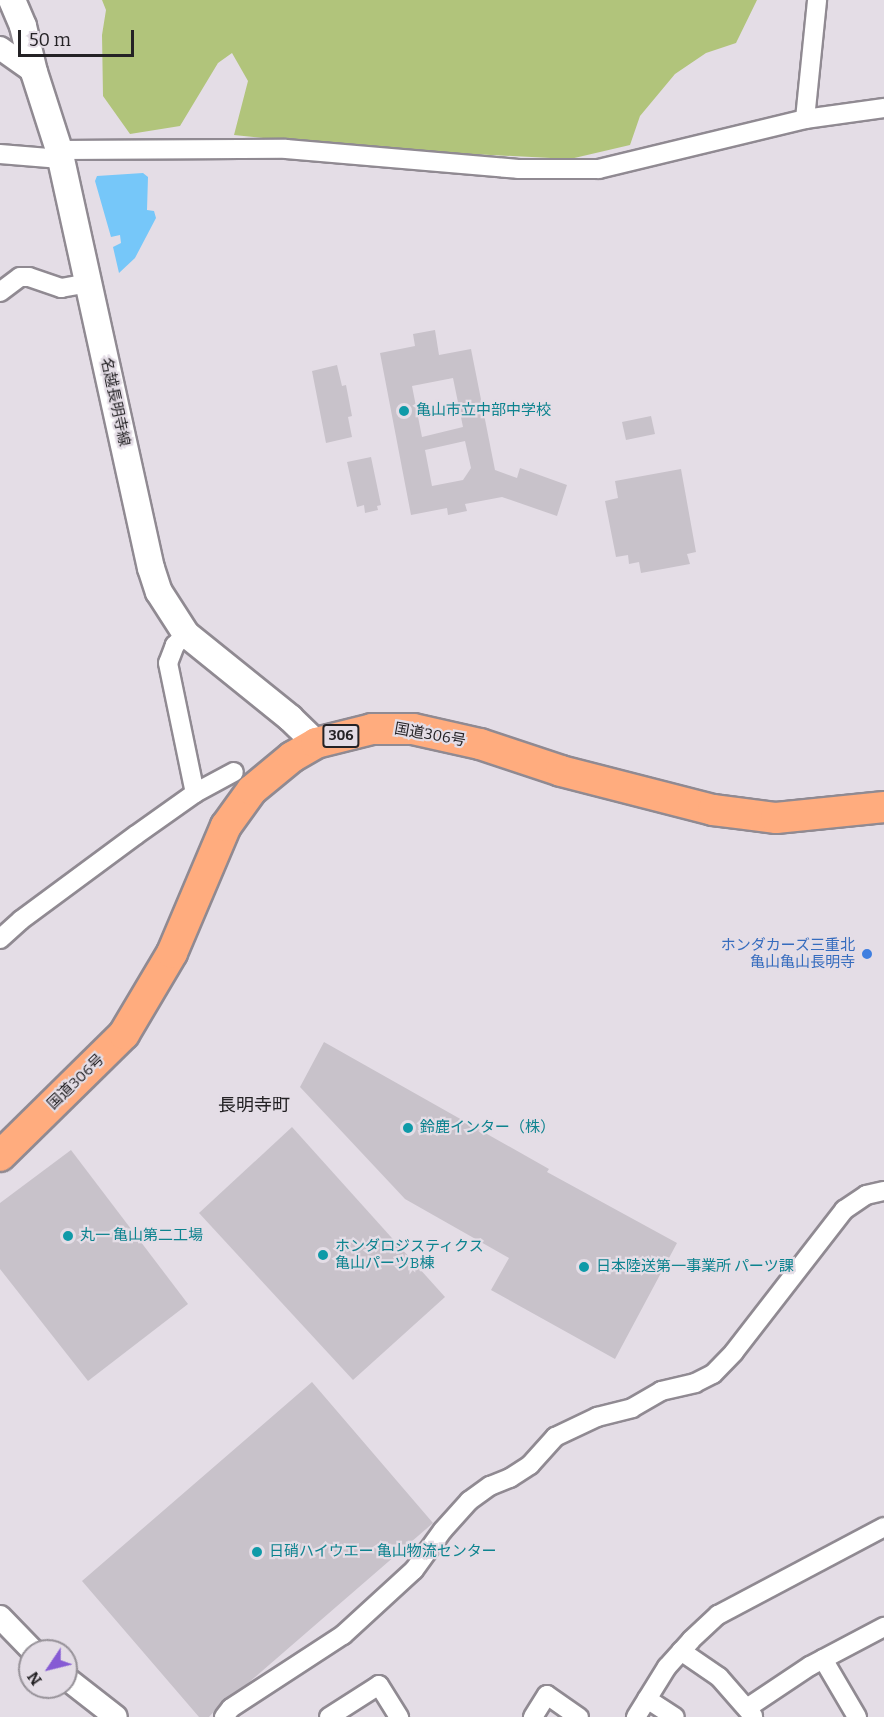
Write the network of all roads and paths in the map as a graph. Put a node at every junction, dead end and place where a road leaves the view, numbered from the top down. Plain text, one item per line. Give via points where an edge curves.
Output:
1 (12, 0) edge
2 (817, 0) edge
3 (0, 48) edge
4 (34, 72) junction
5 (884, 108) edge
6 (805, 119) junction
7 (0, 154) edge
8 (60, 154) junction
9 (90, 283) junction
10 (0, 292) edge
11 (186, 634) junction
12 (316, 743) junction
13 (234, 772) dead end
14 (195, 794) junction
15 (884, 807) edge
16 (0, 939) edge
17 (0, 1156) edge
18 (884, 1191) edge
19 (884, 1527) edge
20 (0, 1617) edge
21 (884, 1627) edge
22 (21, 1639) edge
23 (681, 1651) junction
24 (823, 1659) junction
25 (78, 1687) edge
26 (647, 1699) junction
27 (751, 1713) edge
28 (116, 1717) edge
29 (224, 1717) edge
30 (328, 1717) edge
31 (399, 1717) edge
32 (533, 1717) edge
33 (579, 1717) edge
34 (636, 1717) edge
35 (675, 1717) edge
36 (857, 1717) edge

1 - 4 main road, 名越長明寺線
2 - 6 street
3 - 4 street
4 - 8 main road, 名越長明寺線
5 - 6 street
6 - 8 street via 599,169 567,171 286,149
7 - 8 street
8 - 9 main road, 名越長明寺線
9 - 10 street via 61,288 20,277
9 - 11 main road, 名越長明寺線 via 151,568 166,607
11 - 12 main road, 名越長明寺線
11 - 14 street via 175,645 168,663
12 - 15 highway, 国道306号 / 306 via 372,729 413,729 713,810 776,818
12 - 17 highway, 国道306号 / 306 via 252,790 226,826 172,953 124,1034
13 - 14 street
14 - 16 street
18 - 29 street via 866,1195 844,1210 713,1374 661,1391 632,1408 597,1417 555,1437 530,1466 469,1501 414,1570 343,1635 231,1708
19 - 23 street via 738,1602 706,1624
20 - 22 street
21 - 24 street
23 - 26 street
23 - 27 street via 719,1677
24 - 27 street
24 - 36 street
25 - 28 street
26 - 34 street
26 - 35 street
30 - 31 street via 378,1685
32 - 33 street via 547,1695

